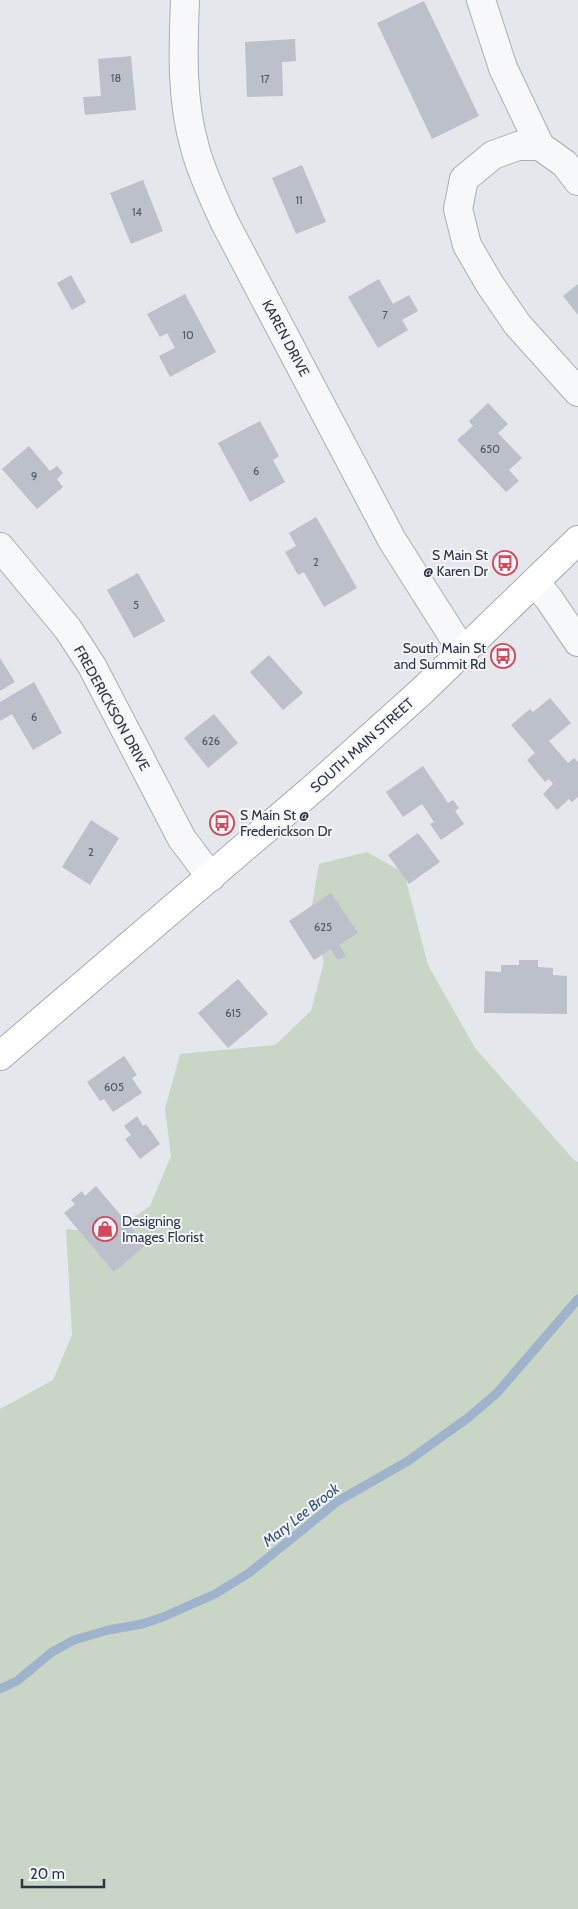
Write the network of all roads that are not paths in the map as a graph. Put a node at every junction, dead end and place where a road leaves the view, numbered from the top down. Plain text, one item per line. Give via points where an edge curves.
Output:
1 (185, 0) edge
2 (481, 0) edge
3 (540, 146) junction
4 (578, 181) edge
5 (578, 392) edge
6 (578, 540) edge
7 (0, 547) edge
8 (535, 582) junction
9 (578, 642) edge
10 (463, 652) junction
11 (211, 877) junction
12 (0, 1056) edge

1 - 10 street, KAREN DRIVE via 182,50 186,102 194,148 208,186 392,540
2 - 3 street via 503,68
3 - 4 street via 565,164
3 - 5 street via 518,146 493,155 464,179 458,209 467,245 490,283 517,324
6 - 8 main road, SOUTH MAIN STREET
7 - 11 street, FREDERICKSON DRIVE via 68,629 114,706 182,840
8 - 9 street
8 - 10 main road, SOUTH MAIN STREET
10 - 11 main road, SOUTH MAIN STREET via 315,788
11 - 12 main road, SOUTH MAIN STREET

